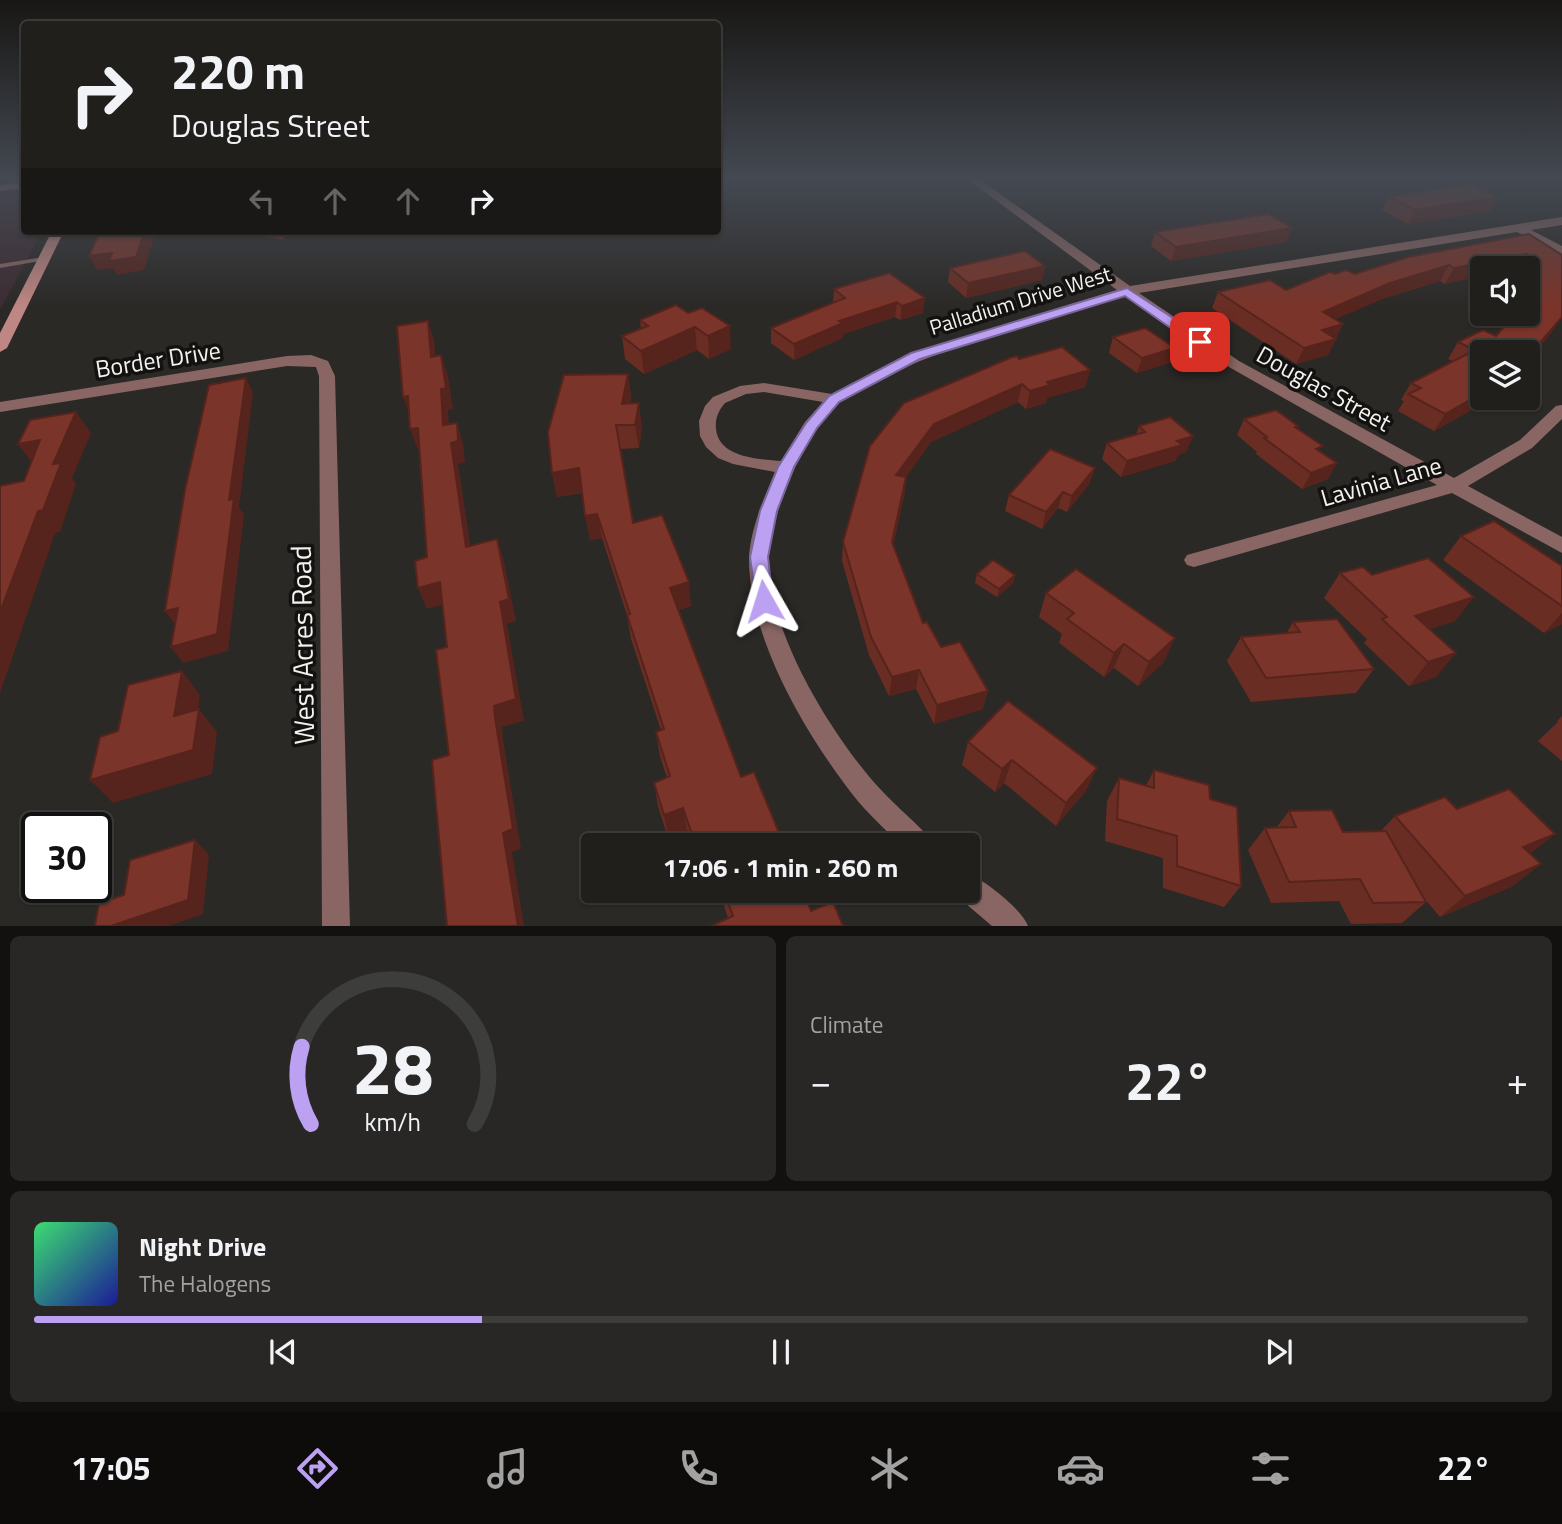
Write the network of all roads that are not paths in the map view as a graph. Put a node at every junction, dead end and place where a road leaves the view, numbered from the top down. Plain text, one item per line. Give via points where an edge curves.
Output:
1 (1032, 222) edge
2 (1555, 222) edge
3 (1519, 228) junction
4 (56, 235) edge
5 (1562, 251) edge
6 (42, 262) junction
7 (0, 266) edge
8 (0, 272) edge
9 (1127, 291) junction
10 (0, 348) edge
11 (323, 364) joint
12 (834, 399) junction
13 (0, 407) edge
14 (1562, 410) edge
15 (786, 467) junction
16 (1455, 486) junction
17 (1562, 546) edge
18 (1195, 560) dead end
19 (908, 833) edge
20 (980, 897) edge
21 (337, 926) edge
22 (1014, 926) edge

1 - 9 street, Douglas Street
2 - 3 street, Palladium Drive West
3 - 5 street
3 - 9 street, Palladium Drive West
4 - 6 street
6 - 7 lane
6 - 8 lane
6 - 10 street
9 - 12 street, Palladium Drive West via 916,356
9 - 16 street, Douglas Street via 1234,364
11 - 13 street, Border Drive via 287,361
11 - 21 street, West Acres Road via 328,390
12 - 15 street, Palladium Drive West
12 - 15 street via 783,388 752,388 719,399 708,415 707,435 721,453 748,464
14 - 16 street, Lavinia Lane via 1525,444
15 - 19 street, Palladium Drive West via 768,511 759,557 764,601 781,653 813,717 856,778
16 - 17 street, Douglas Street
16 - 18 street, Lavinia Lane
20 - 22 street

